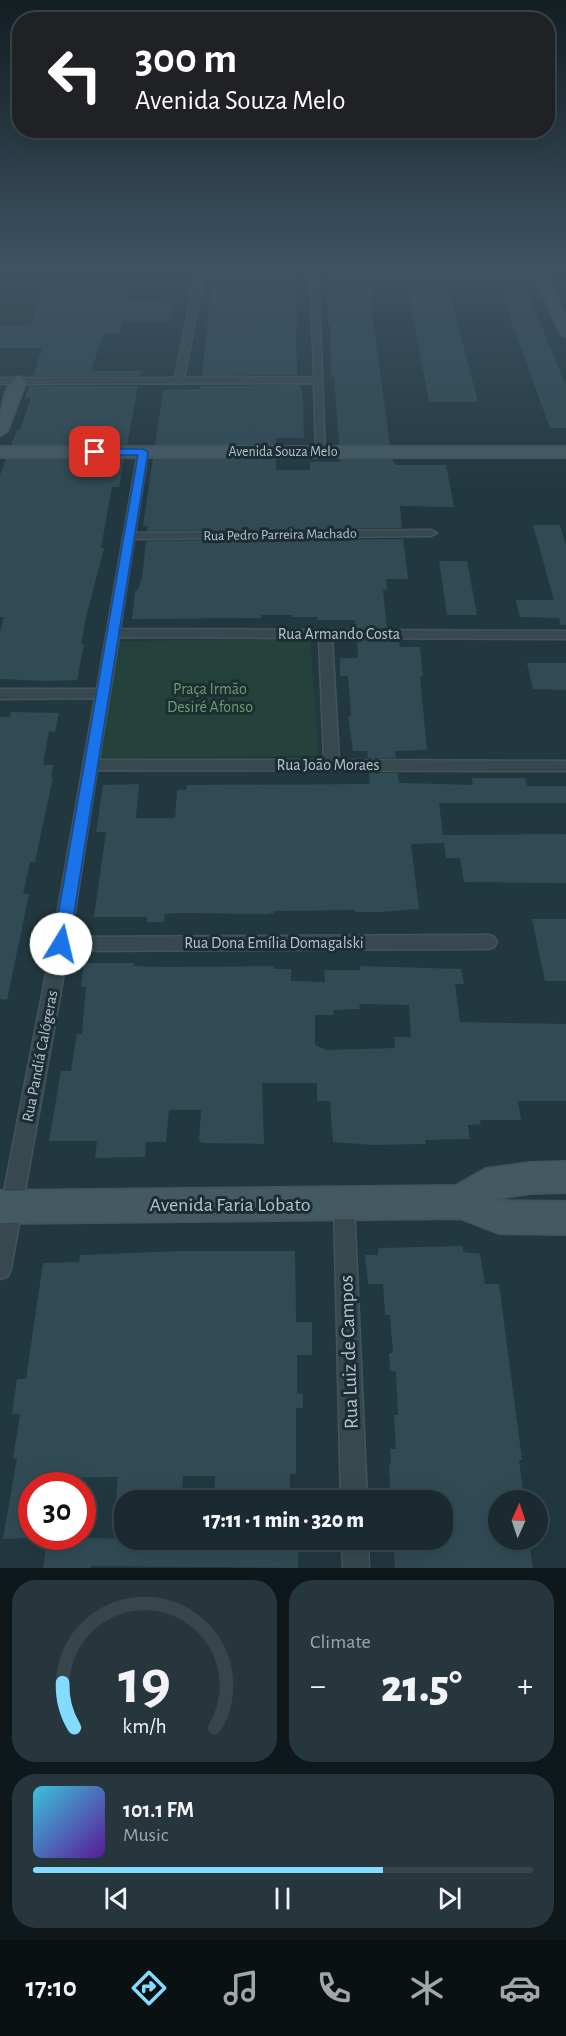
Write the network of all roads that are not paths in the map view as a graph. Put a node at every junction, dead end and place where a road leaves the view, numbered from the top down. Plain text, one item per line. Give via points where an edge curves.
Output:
1 (187, 341) edge
2 (317, 341) edge
3 (179, 380) junction
4 (318, 380) junction
5 (0, 381) edge
6 (19, 381) junction
7 (0, 431) edge
8 (0, 452) edge
9 (143, 452) junction
10 (321, 452) junction
11 (566, 452) edge
12 (431, 533) dead end
13 (130, 536) junction
14 (112, 633) junction
15 (325, 633) junction
16 (566, 635) edge
17 (102, 693) junction
18 (0, 694) edge
19 (90, 765) junction
20 (332, 765) junction
21 (566, 766) edge
22 (488, 942) dead end
23 (61, 944) junction
24 (566, 1177) edge
25 (460, 1202) junction
26 (344, 1204) junction
27 (5, 1207) edge
28 (566, 1218) edge
29 (0, 1268) edge
30 (354, 1490) edge
31 (355, 1550) edge
32 (356, 1568) edge

1 - 3 street
2 - 4 street
3 - 4 street
3 - 6 street
4 - 10 street
5 - 6 street
6 - 7 street
8 - 9 street, Avenida Souza Melo
9 - 10 street, Avenida Souza Melo
9 - 13 street, Rua Pandiá Calógeras
10 - 11 street, Avenida Souza Melo
12 - 13 street, Rua Pedro Parreira Machado
13 - 14 street, Rua Pandiá Calógeras
14 - 15 street, Rua Armando Costa
14 - 17 street, Rua Pandiá Calógeras
15 - 16 street, Rua Armando Costa
15 - 20 street
17 - 18 street
17 - 19 street, Rua Pandiá Calógeras
19 - 20 street, Rua João Moraes
19 - 23 street, Rua Pandiá Calógeras
20 - 21 street, Rua João Moraes
22 - 23 street, Rua Dona Emília Domagalski
23 - 27 street, Rua Pandiá Calógeras
24 - 25 street via 486,1184
25 - 26 street, Avenida Faria Lobato
25 - 28 street, Avenida Faria Lobato via 499,1217
26 - 27 street, Avenida Faria Lobato
26 - 30 street, Rua Luiz de Campos
27 - 29 street, Rua Pandiá Calógeras
31 - 32 street

